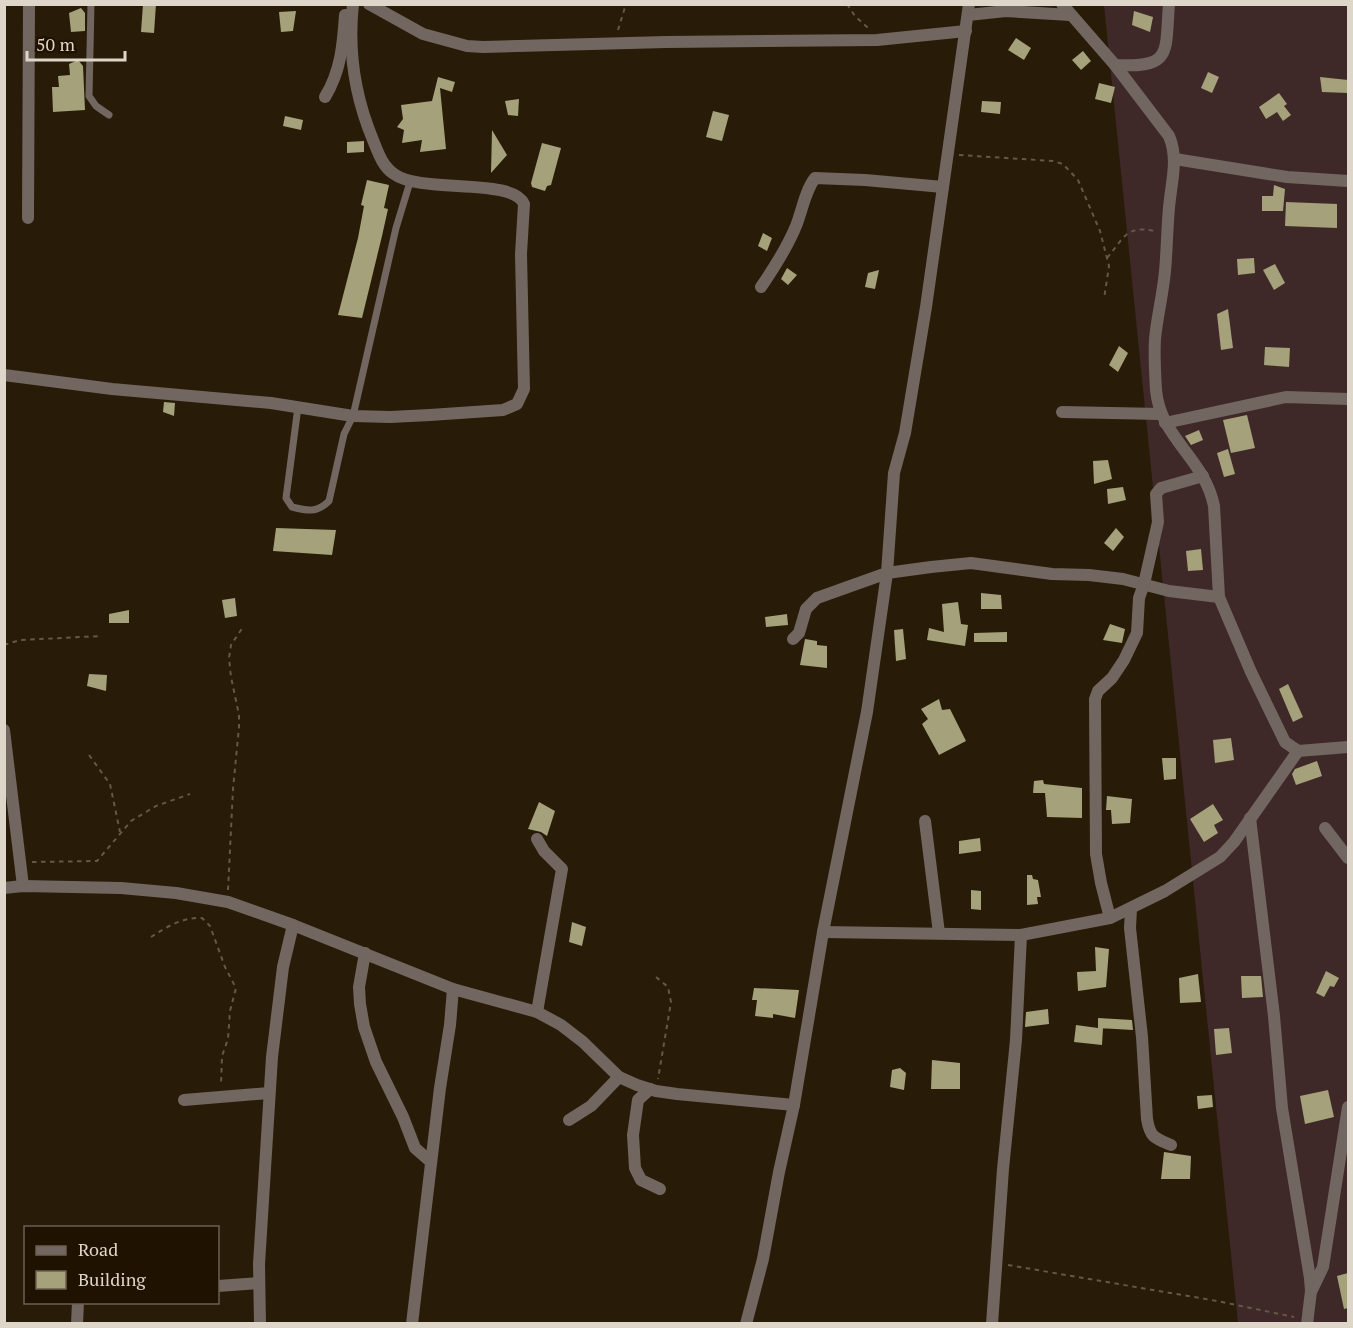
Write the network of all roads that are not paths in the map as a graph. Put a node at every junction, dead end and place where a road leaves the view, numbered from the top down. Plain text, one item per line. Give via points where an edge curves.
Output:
1 (29, 4) edge
2 (91, 4) edge
3 (345, 4) edge
4 (353, 4) edge
5 (369, 4) edge
6 (1169, 4) edge
7 (968, 10) edge
8 (1066, 10) edge
9 (966, 31) junction
10 (1115, 65) junction
11 (325, 97) dead end
12 (109, 116) dead end
13 (1175, 159) junction
14 (410, 182) junction
15 (1346, 184) edge
16 (943, 187) junction
17 (28, 218) dead end
18 (760, 287) dead end
19 (4, 375) edge
20 (1348, 399) edge
21 (298, 407) junction
22 (1062, 412) dead end
23 (353, 416) junction
24 (1163, 418) junction
25 (1203, 476) junction
26 (887, 573) junction
27 (1144, 584) junction
28 (1219, 597) junction
29 (793, 639) dead end
30 (4, 730) edge
31 (1348, 747) edge
32 (1298, 750) junction
33 (1250, 818) junction
34 (925, 821) dead end
35 (1325, 828) dead end
36 (537, 839) dead end
37 (1348, 858) edge
38 (23, 886) junction
39 (4, 888) edge
40 (1131, 909) junction
41 (1110, 918) junction
42 (293, 925) junction
43 (823, 932) junction
44 (939, 933) junction
45 (1021, 935) junction
46 (365, 953) junction
47 (453, 988) junction
48 (537, 1012) junction
49 (619, 1077) junction
50 (637, 1085) junction
51 (653, 1090) junction
52 (269, 1093) junction
53 (184, 1100) dead end
54 (638, 1100) junction
55 (794, 1105) junction
56 (1348, 1107) edge
57 (570, 1120) dead end
58 (1171, 1144) dead end
59 (431, 1162) junction
60 (660, 1189) dead end
61 (260, 1283) junction
62 (219, 1286) edge
63 (1311, 1291) junction
64 (78, 1304) edge
65 (1308, 1322) edge
66 (77, 1323) edge
67 (260, 1323) edge
68 (412, 1323) edge
69 (746, 1323) edge
70 (992, 1323) edge

1 - 17 street
2 - 12 lane via 89,96
3 - 11 street via 341,55
4 - 14 street via 354,66 363,116 381,160 394,174
5 - 9 street via 423,34 483,47 877,40
6 - 10 street via 1166,49 1159,58 1141,66
7 - 8 street
7 - 9 street
8 - 10 street
9 - 16 street
10 - 13 street via 1169,136
13 - 15 street
13 - 24 street via 1155,341 1156,390
14 - 23 lane
14 - 23 street via 485,188 522,199 524,389 517,404 502,410
16 - 18 street via 814,178 786,247
16 - 26 street via 926,307 894,472
19 - 21 street
20 - 24 street via 1286,397
21 - 23 street
21 - 23 lane via 286,498 292,507 305,510 322,508 329,501 344,434
22 - 24 street
24 - 25 street
25 - 27 street via 1156,494 1158,522
25 - 28 street via 1214,506
26 - 27 street via 971,563
26 - 29 street via 817,598 806,609 799,633
26 - 43 street via 867,712
27 - 28 street
27 - 41 street via 1133,644 1095,699 1096,854
28 - 32 street via 1282,736
30 - 38 street
31 - 32 street
32 - 33 street
33 - 40 street via 1220,857
33 - 63 street via 1282,1108
34 - 44 street
35 - 37 street
36 - 48 street via 562,873
38 - 39 street
38 - 42 street via 176,893 228,902
40 - 41 street
40 - 58 street via 1146,1119 1155,1138
41 - 45 street
42 - 46 street
42 - 52 street via 275,1016
43 - 44 street
43 - 55 street
44 - 45 street
45 - 70 street
46 - 47 street
46 - 59 street via 359,987 364,1027 415,1148
47 - 48 street
47 - 59 street
48 - 49 street via 583,1041
49 - 50 street
49 - 57 street via 584,1113
50 - 51 street
50 - 54 street
51 - 54 street
51 - 55 street
52 - 53 street
52 - 61 street
54 - 60 street via 633,1136 635,1168 641,1180
55 - 69 street
56 - 63 street via 1323,1267
59 - 68 street
61 - 62 street
61 - 67 street
63 - 65 street
64 - 66 street

